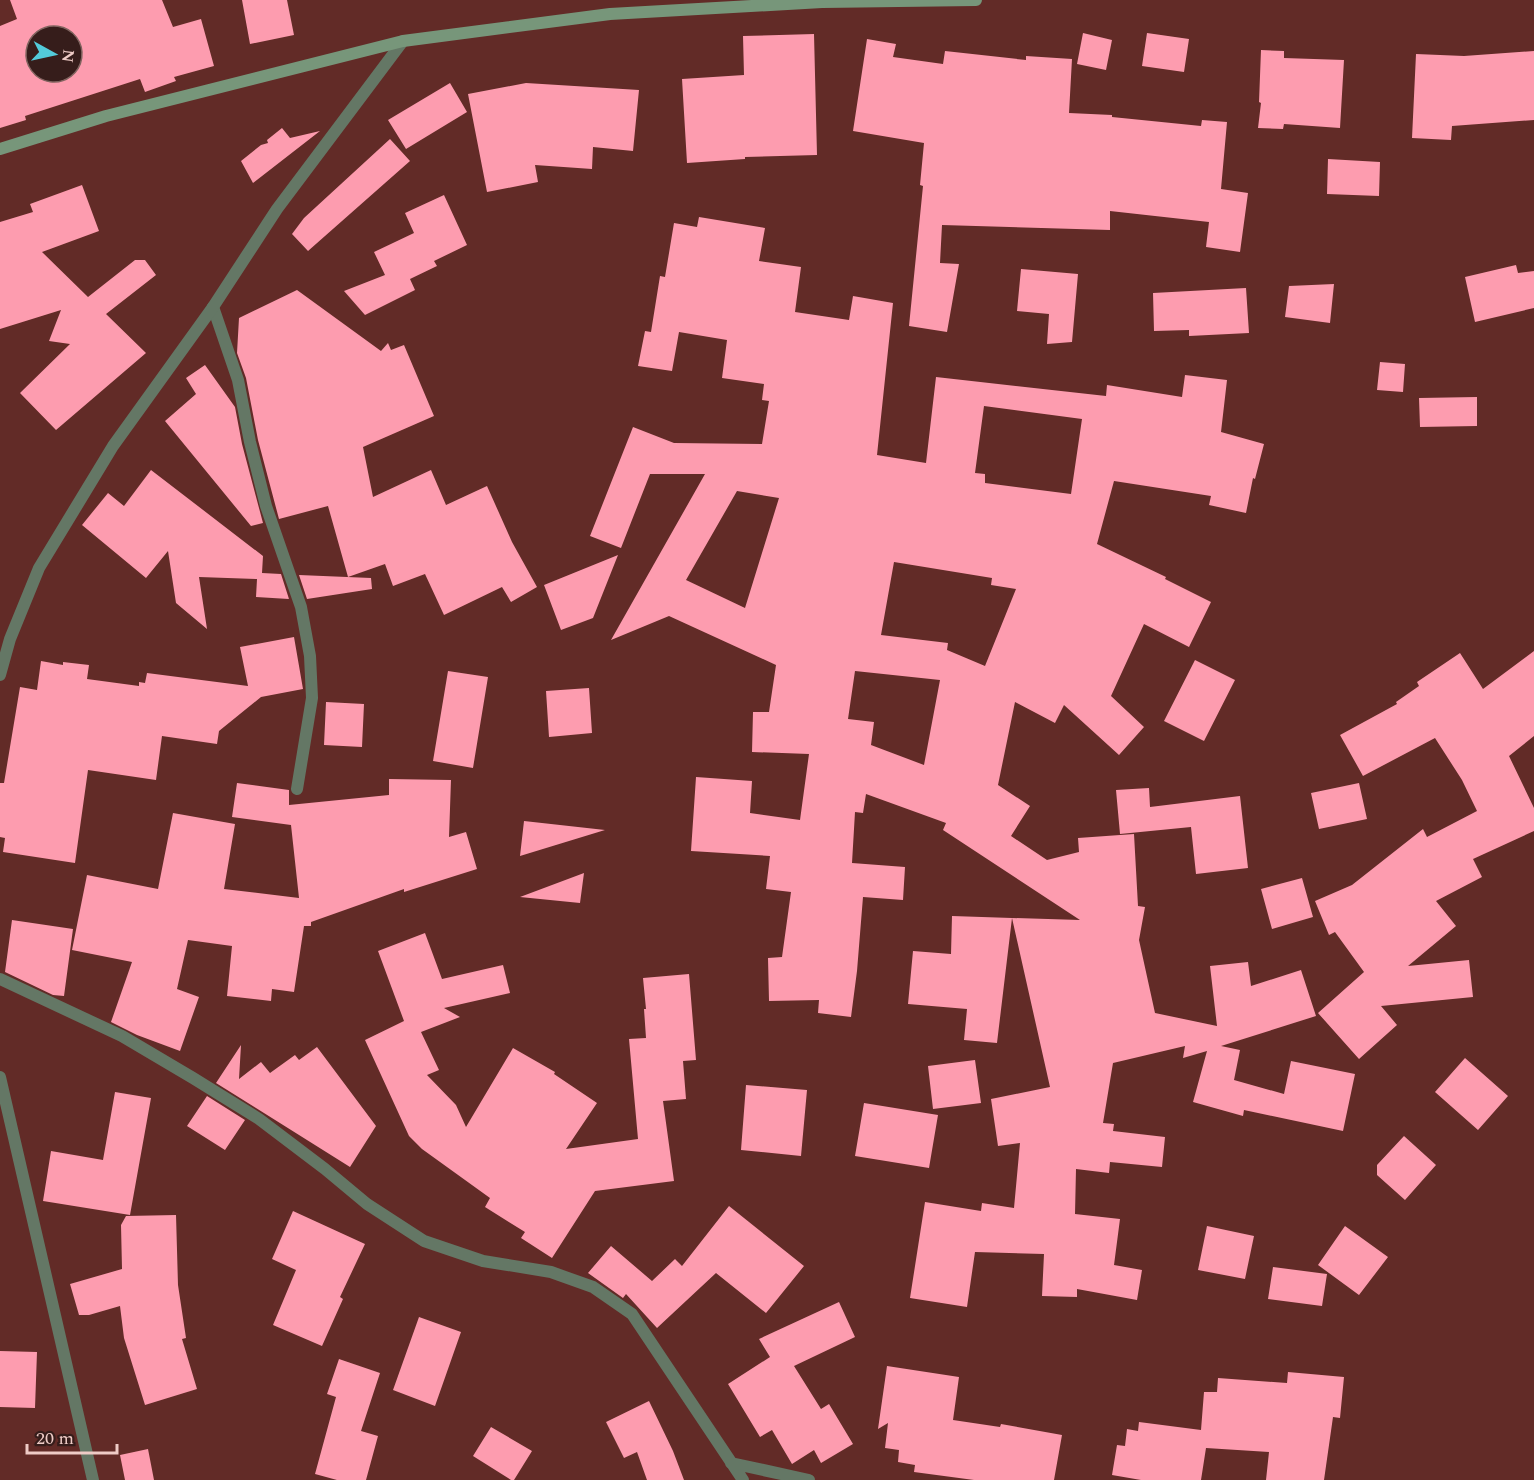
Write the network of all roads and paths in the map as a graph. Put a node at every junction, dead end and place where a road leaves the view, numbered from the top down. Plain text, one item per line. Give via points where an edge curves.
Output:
1 (976, 0) edge
2 (822, 1) edge
3 (403, 41) junction
4 (0, 149) edge
5 (213, 307) junction
6 (0, 675) edge
7 (297, 789) dead end
8 (0, 979) edge
9 (0, 1077) edge
10 (731, 1463) junction
11 (93, 1480) edge
12 (743, 1480) edge
13 (809, 1480) edge

1 - 2 main road
2 - 3 main road via 610,14
3 - 4 main road via 106,116
3 - 5 street via 277,209
5 - 6 street via 113,446 39,568
5 - 7 street via 238,380 266,506 301,607 310,656 312,698
8 - 10 street via 122,1036 193,1078 259,1119 367,1204 424,1241 483,1261 551,1272 593,1287 632,1314
9 - 11 street
10 - 12 street
10 - 13 street

